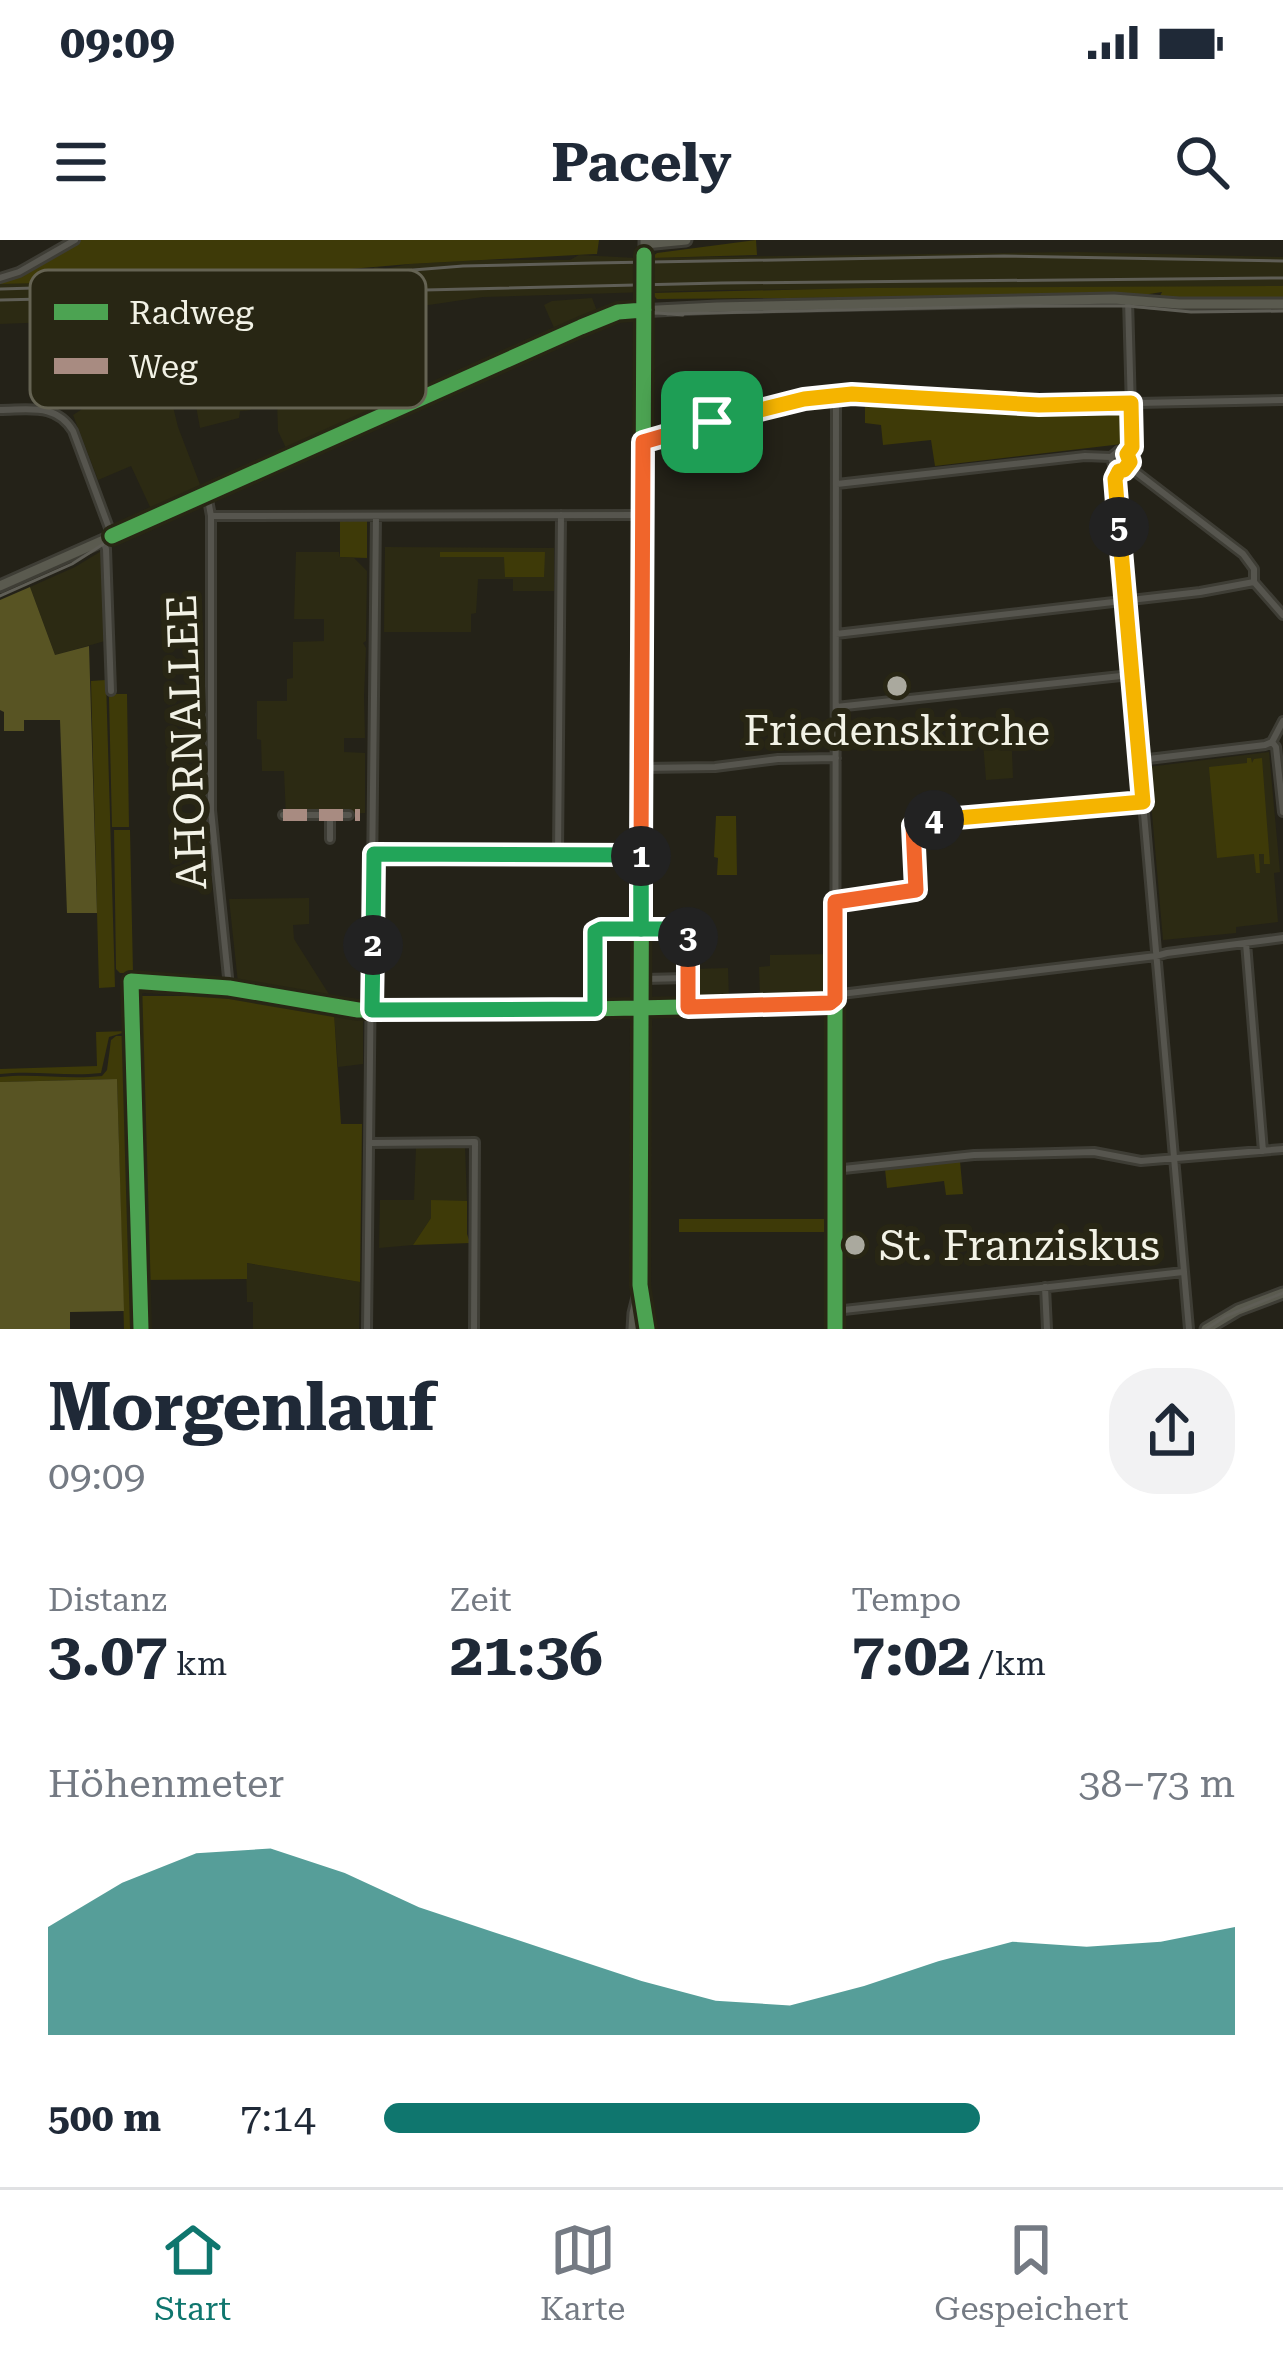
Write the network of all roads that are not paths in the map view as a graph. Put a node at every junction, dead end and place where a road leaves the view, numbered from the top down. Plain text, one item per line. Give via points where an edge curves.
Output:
1 (75, 240) edge
2 (686, 240) edge
3 (645, 242) edge
4 (0, 278) edge
5 (1128, 299) junction
6 (1283, 304) edge
7 (644, 310) junction
8 (836, 395) junction
9 (426, 396) edge
10 (1283, 400) edge
11 (1131, 403) junction
12 (399, 408) edge
13 (0, 410) edge
14 (643, 442) junction
15 (1127, 454) junction
16 (1111, 457) junction
17 (1128, 466) junction
18 (1119, 471) junction
19 (837, 484) junction
20 (206, 494) junction
21 (561, 515) junction
22 (643, 515) junction
23 (211, 516) junction
24 (376, 516) junction
25 (108, 538) junction
26 (1254, 583) junction
27 (0, 586) edge
28 (1125, 601) junction
29 (1283, 615) edge
30 (836, 634) junction
31 (1132, 674) junction
32 (110, 691) dead end
33 (836, 707) junction
34 (1283, 721) edge
35 (1272, 742) junction
36 (836, 758) junction
37 (1140, 760) junction
38 (641, 768) junction
39 (1143, 802) junction
40 (1283, 812) edge
41 (283, 815) dead end
42 (330, 815) junction
43 (349, 815) dead end
44 (330, 839) dead end
45 (374, 854) junction
46 (558, 854) junction
47 (641, 855) junction
48 (835, 902) junction
49 (641, 929) junction
50 (1283, 938) edge
51 (1246, 943) junction
52 (1156, 956) junction
53 (688, 978) junction
54 (641, 979) junction
55 (131, 981) dead end
56 (229, 988) junction
57 (835, 999) junction
58 (688, 1007) junction
59 (641, 1008) junction
60 (595, 1009) junction
61 (372, 1010) junction
62 (370, 1143) junction
63 (1283, 1149) edge
64 (1263, 1151) junction
65 (1173, 1158) junction
66 (834, 1170) junction
67 (1183, 1272) junction
68 (140, 1285) dead end
69 (640, 1288) junction
70 (1045, 1288) junction
71 (1283, 1293) edge
72 (834, 1311) junction
73 (141, 1329) edge
74 (368, 1329) edge
75 (474, 1329) edge
76 (633, 1329) edge
77 (647, 1329) edge
78 (835, 1329) edge
79 (1047, 1329) edge
80 (1189, 1329) edge
81 (1206, 1329) edge

1 - 4 street
2 - 3 main road
3 - 7 main road
5 - 6 main road
5 - 7 main road
5 - 11 street
7 - 9 main road via 618,312
7 - 14 main road
8 - 11 street
8 - 14 street
8 - 19 street
10 - 11 street
11 - 15 street
12 - 20 main road
13 - 25 street via 64,417
14 - 22 main road
15 - 16 street
15 - 17 street
16 - 18 street
16 - 19 street
17 - 18 street
17 - 26 street via 1243,554
18 - 28 street
19 - 30 street
20 - 23 street, AHORNALLEE
20 - 25 main road
21 - 22 street
21 - 24 street
21 - 46 street
22 - 38 main road
23 - 24 street
23 - 56 street, AHORNALLEE via 211,810
24 - 45 street
25 - 27 main road
25 - 32 street
26 - 28 street
26 - 29 street
28 - 30 street
28 - 31 street
30 - 33 street
31 - 33 street
31 - 37 street
33 - 36 street
34 - 35 street
35 - 37 street
35 - 40 street
36 - 38 street
36 - 48 street
37 - 39 street
38 - 47 main road
39 - 48 street via 919,822 912,832 916,890
39 - 52 street
41 - 42 street
42 - 43 street
42 - 44 street
45 - 46 street
45 - 61 street
46 - 47 street
47 - 49 main road
48 - 57 street
49 - 53 street via 684,929
49 - 54 main road
49 - 60 street via 595,932
50 - 51 street
51 - 52 street
51 - 64 street
52 - 57 street
52 - 65 street
53 - 54 street
53 - 58 street
54 - 59 main road
55 - 56 street
56 - 61 street
57 - 58 street
57 - 66 street
58 - 59 street
59 - 60 street
59 - 69 main road
60 - 61 street
61 - 62 street
62 - 74 street
62 - 75 street via 475,1142
63 - 64 street
64 - 65 street
65 - 66 street via 986,1155
65 - 67 street
66 - 72 street
67 - 70 street
67 - 80 street
68 - 73 street
69 - 76 main road
69 - 77 main road
70 - 72 street
70 - 79 street
71 - 81 main road
72 - 78 street

